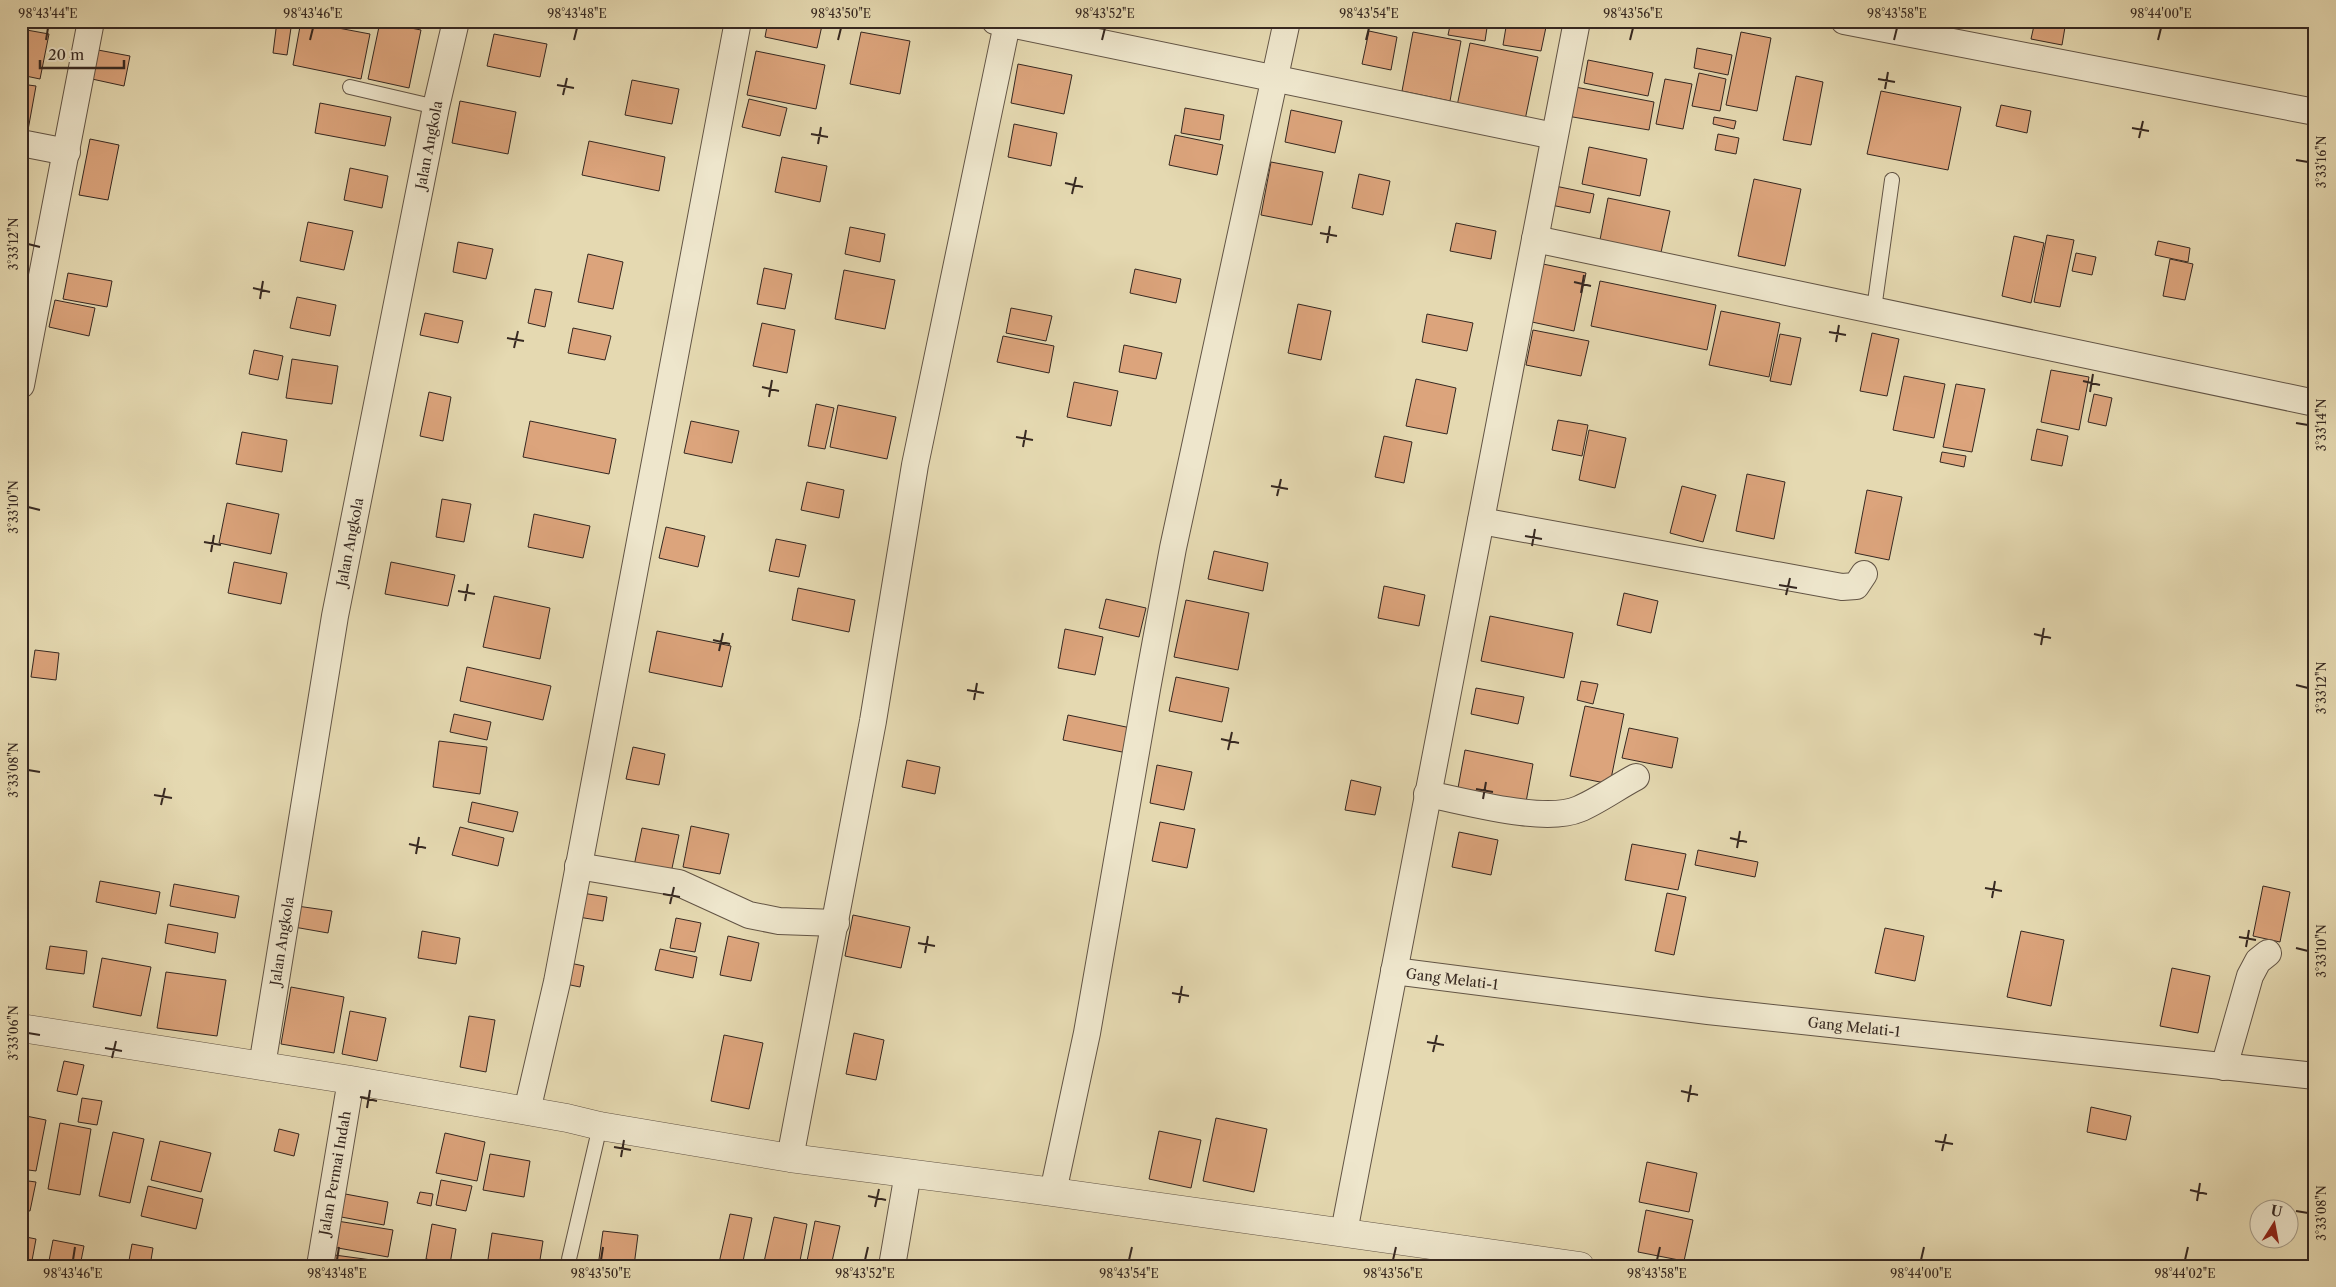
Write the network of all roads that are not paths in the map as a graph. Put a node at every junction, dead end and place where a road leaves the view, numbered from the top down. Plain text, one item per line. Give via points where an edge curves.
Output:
1 (91, 21) edge
2 (456, 21) edge
3 (738, 21) edge
4 (1287, 21) edge
5 (1577, 21) edge
6 (1844, 21) edge
7 (1001, 23) edge
8 (1275, 80) junction
9 (350, 87) dead end
10 (436, 107) junction
11 (2315, 112) edge
12 (1554, 136) junction
13 (21, 143) edge
14 (66, 152) junction
15 (1892, 180) dead end
16 (1535, 239) junction
17 (1874, 309) junction
18 (22, 376) edge
19 (2315, 403) edge
20 (1480, 521) junction
21 (1864, 574) dead end
22 (1636, 777) dead end
23 (1427, 794) junction
24 (578, 866) junction
25 (836, 923) junction
26 (2268, 953) dead end
27 (1394, 971) junction
28 (21, 1028) edge
29 (262, 1066) junction
30 (2224, 1067) junction
31 (2315, 1076) edge
32 (351, 1080) junction
33 (527, 1111) junction
34 (600, 1126) junction
35 (790, 1158) junction
36 (908, 1173) junction
37 (1054, 1192) junction
38 (1344, 1232) junction
39 (569, 1259) dead end
40 (320, 1266) edge
41 (892, 1266) edge
42 (1580, 1266) edge

1 - 14 street
2 - 10 street, Jalan Angkola
3 - 24 street
4 - 8 street
5 - 12 street
6 - 11 street
7 - 8 street
7 - 25 street via 915,465
8 - 12 street
8 - 37 street via 1172,558 1087,1033
9 - 10 lane
10 - 29 street, Jalan Angkola via 335,616
12 - 16 street
13 - 14 street
14 - 18 street
15 - 17 lane
16 - 17 street
16 - 20 street
17 - 19 street
20 - 21 street via 1842,588 1856,586
20 - 23 street
22 - 23 street via 1578,810 1561,813 1516,811
23 - 27 street
24 - 25 street via 679,883 749,915 779,921
24 - 33 street via 557,982
25 - 35 street
26 - 30 street via 2250,976
27 - 30 street, Gang Melati-1 via 1708,1011
27 - 38 street
28 - 29 street
29 - 32 street
30 - 31 street, Gang Melati-1
32 - 33 street
32 - 40 street, Jalan Permai Indah
33 - 34 street
34 - 35 street
34 - 39 lane
35 - 36 street
36 - 37 street
36 - 41 street
37 - 38 street
38 - 42 street

